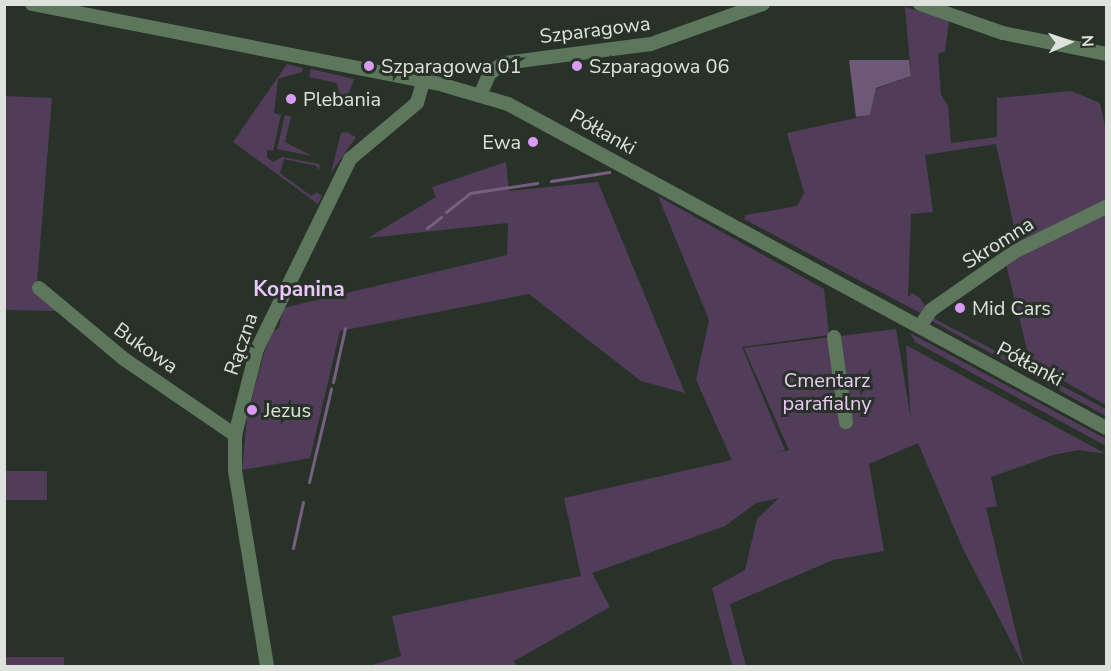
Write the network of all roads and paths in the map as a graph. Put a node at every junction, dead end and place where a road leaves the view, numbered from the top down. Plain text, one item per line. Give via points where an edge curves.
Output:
1 (32, 4) edge
2 (763, 4) edge
3 (920, 4) edge
4 (1107, 54) edge
5 (423, 82) junction
6 (480, 95) junction
7 (1107, 207) edge
8 (39, 288) dead end
9 (920, 326) junction
10 (834, 337) dead end
11 (846, 422) dead end
12 (1107, 428) edge
13 (236, 435) junction
14 (267, 666) edge

1 - 5 street, Półłanki
2 - 6 street, Szparagowa via 651,44 504,63 490,74
3 - 4 street via 1003,33
5 - 6 street, Półłanki
5 - 13 street, Rączna via 419,100 361,146 344,168 257,349
6 - 9 street, Półłanki via 544,122
7 - 9 street, Skromna via 1014,252 931,310
8 - 13 street, Bukowa via 131,365
9 - 12 street, Półłanki
10 - 11 street
13 - 14 street, Rączna via 237,487

